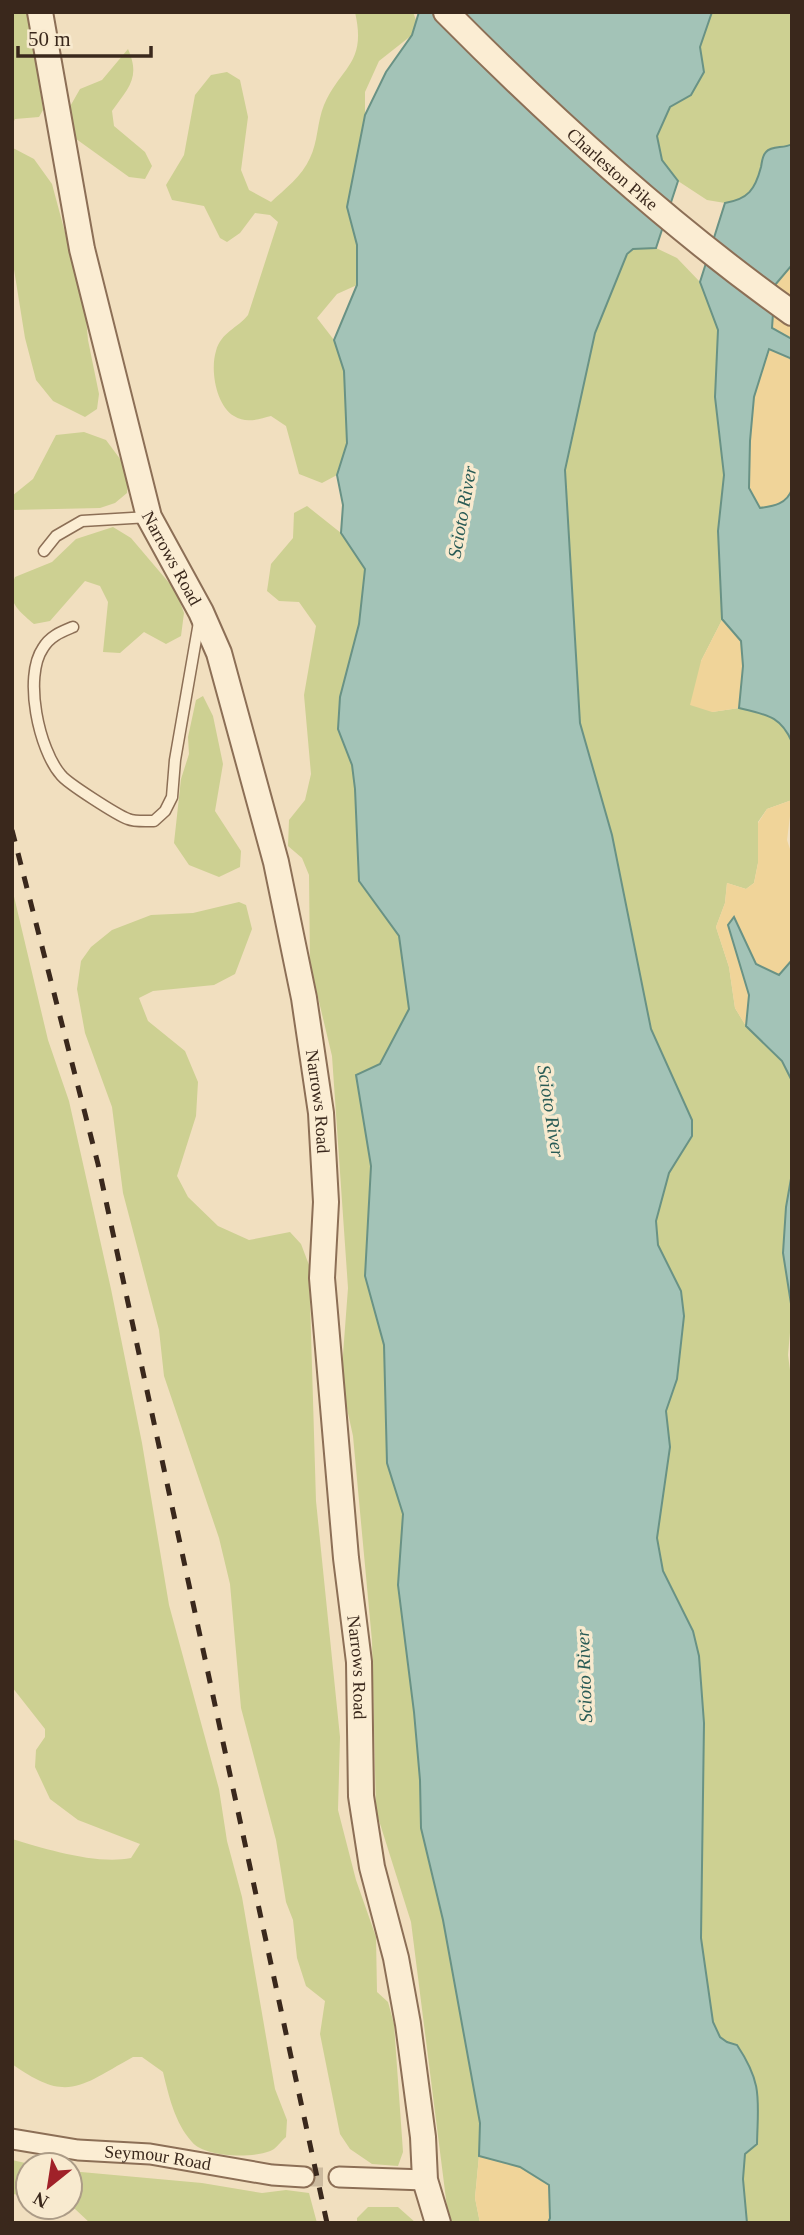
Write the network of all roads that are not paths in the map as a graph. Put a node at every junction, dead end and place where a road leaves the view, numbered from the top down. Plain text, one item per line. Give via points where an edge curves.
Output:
1 (40, 12) edge
2 (446, 12) edge
3 (792, 313) edge
4 (149, 517) junction
5 (44, 551) dead end
6 (201, 611) junction
7 (73, 627) dead end
8 (12, 2139) edge
9 (304, 2177) tunnel mouth
10 (339, 2177) tunnel mouth
11 (425, 2180) junction
12 (438, 2223) edge

1 - 4 street, Narrows Road via 82,248
2 - 3 street, Charleston Pike via 627,184
4 - 5 lane via 82,521 56,536
4 - 6 street, Narrows Road
6 - 7 lane via 172,797 154,821 130,820 62,778 41,739 34,687 37,663 54,635
6 - 11 street, Narrows Road via 219,653 276,862 304,998 321,1113 326,1202 322,1278 359,1662 361,1797 408,2024
8 - 9 street, Seymour Road
10 - 11 street
11 - 12 street, Narrows Road

